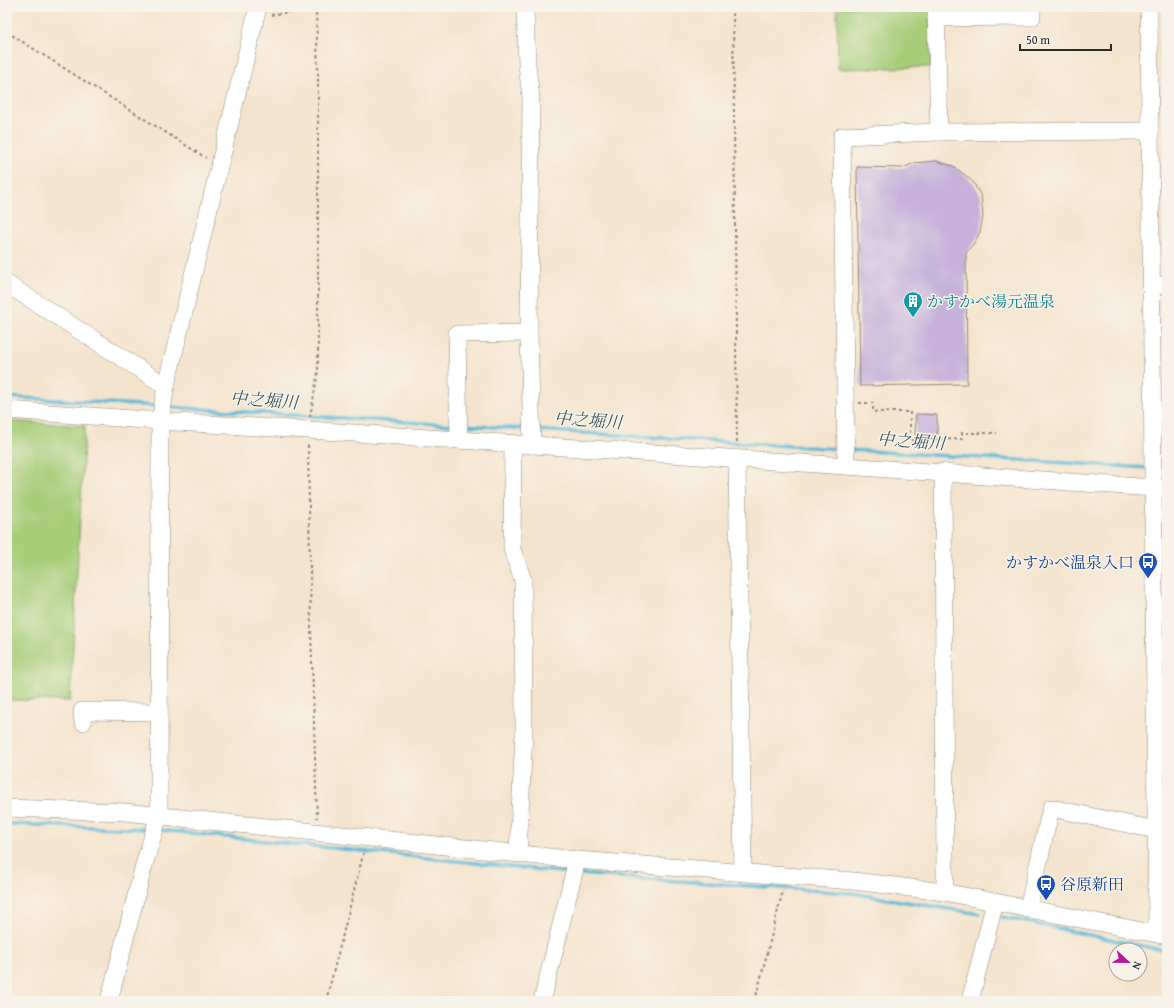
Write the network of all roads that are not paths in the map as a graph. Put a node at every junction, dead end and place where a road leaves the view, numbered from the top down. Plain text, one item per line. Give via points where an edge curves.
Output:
1 (525, 7) edge
2 (1032, 7) edge
3 (1149, 7) edge
4 (257, 12) edge
5 (936, 12) edge
6 (1150, 131) junction
7 (939, 132) junction
8 (7, 284) edge
9 (1159, 285) edge
10 (530, 333) junction
11 (163, 405) junction
12 (7, 410) edge
13 (458, 440) junction
14 (513, 443) junction
15 (532, 445) junction
16 (846, 455) junction
17 (737, 459) junction
18 (943, 472) junction
19 (1160, 488) edge
20 (159, 712) junction
21 (84, 722) dead end
22 (7, 808) edge
23 (1160, 820) edge
24 (156, 825) junction
25 (518, 853) junction
26 (575, 869) junction
27 (742, 873) junction
28 (944, 892) junction
29 (994, 902) junction
30 (1028, 909) junction
31 (1162, 935) edge
32 (109, 1001) edge
33 (542, 1001) edge
34 (970, 1001) edge

1 - 10 street via 531,98
2 - 5 street via 1032,17
3 - 6 street
4 - 11 street
5 - 7 street
6 - 7 street
6 - 9 street
7 - 16 street via 842,136
8 - 11 street
9 - 19 street
10 - 13 street via 457,334
10 - 15 street
11 - 12 street
11 - 13 street via 308,430
11 - 20 street
13 - 14 street
14 - 15 street
14 - 25 street via 512,549 523,580 524,734
15 - 17 street
16 - 17 street
16 - 18 street
17 - 27 street
18 - 19 street
18 - 28 street
19 - 23 street
20 - 21 street via 82,711
20 - 24 street
22 - 24 street via 125,812
23 - 30 street via 1051,808
23 - 31 street
24 - 25 street via 318,832
24 - 32 street
25 - 26 street
26 - 27 street
26 - 33 street
27 - 28 street via 853,881
28 - 29 street
29 - 30 street
29 - 34 street
30 - 31 street

